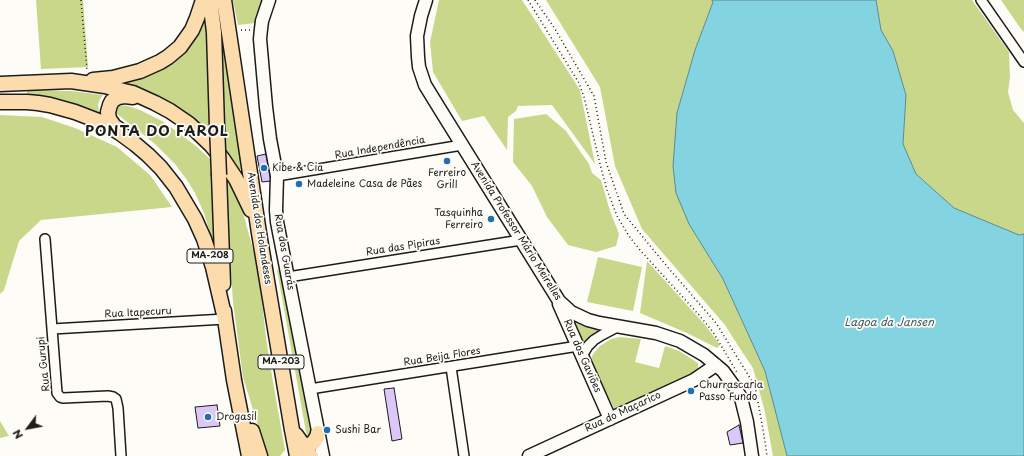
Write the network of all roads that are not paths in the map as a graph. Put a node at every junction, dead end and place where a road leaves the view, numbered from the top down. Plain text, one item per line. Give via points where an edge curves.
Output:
1 (203, 0) edge
2 (210, 0) edge
3 (224, 0) edge
4 (426, 0) edge
5 (981, 0) edge
6 (269, 3) edge
7 (1024, 62) edge
8 (71, 82) junction
9 (0, 84) edge
10 (151, 101) junction
11 (0, 102) edge
12 (462, 145) junction
13 (161, 168) junction
14 (277, 176) junction
15 (259, 234) junction
16 (45, 239) dead end
17 (521, 240) junction
18 (288, 276) junction
19 (554, 293) junction
20 (225, 319) junction
21 (619, 326) junction
22 (52, 329) junction
23 (580, 351) junction
24 (716, 365) junction
25 (451, 367) junction
26 (234, 380) junction
27 (310, 389) junction
28 (610, 418) junction
29 (292, 430) junction
30 (318, 432) junction
31 (304, 453) edge
32 (121, 456) edge
33 (249, 456) edge
34 (260, 456) edge
35 (289, 456) edge
36 (323, 456) edge
37 (464, 456) edge
38 (530, 456) edge
39 (752, 456) edge

1 - 8 main road via 186,39 178,49 160,62 126,75
2 - 20 main road, bridge via 214,32
3 - 15 main road, Avenida dos Holandeses / MA-203
4 - 12 street, Avenida Professor Mário Meirelles via 417,36 419,67 428,91
5 - 7 street
6 - 14 street, Rua dos Guarás via 260,29 260,39 266,108
8 - 9 main road
8 - 10 main road via 133,93
10 - 13 main road via 118,97 110,104 108,116 114,126 138,144
10 - 15 main road via 189,124 219,154 240,187
11 - 13 main road, MA-208 via 50,105 88,116 130,140
12 - 14 street, Rua Independência
12 - 17 street, Avenida Professor Mário Meirelles
13 - 20 main road, MA-208 via 183,197 200,229 213,267
14 - 18 street, Rua dos Guarás via 277,222
15 - 29 main road, Avenida dos Holandeses / MA-203
16 - 22 street, Rua Gurupi
17 - 18 street, Rua das Pipiras
17 - 19 street, Avenida Professor Mário Meirelles
18 - 27 street, Rua dos Guarás
19 - 21 street, Avenida Professor Mário Meirelles via 567,309 578,316
19 - 23 street, Rua dos Gaviões
20 - 22 street, Rua Itapecuru
20 - 26 main road
21 - 23 street
21 - 24 street, Avenida Professor Mário Meirelles via 656,333 680,341
22 - 32 street, Rua Gurupi via 57,393 63,398 108,396 116,399
23 - 25 street, Rua Beija Flores
23 - 28 street, Rua dos Gaviões
24 - 28 street, Rua do Maçarico via 694,380
24 - 39 street, Avenida Professor Mário Meirelles via 730,380 741,398
25 - 27 street, Rua Beija Flores
25 - 37 street
26 - 33 main road
26 - 34 main road
27 - 30 street, Rua dos Guarás
28 - 38 street, Rua do Maçarico
29 - 31 main road
29 - 35 main road
30 - 31 main road via 313,443 306,446
30 - 36 street, Rua dos Guarás

